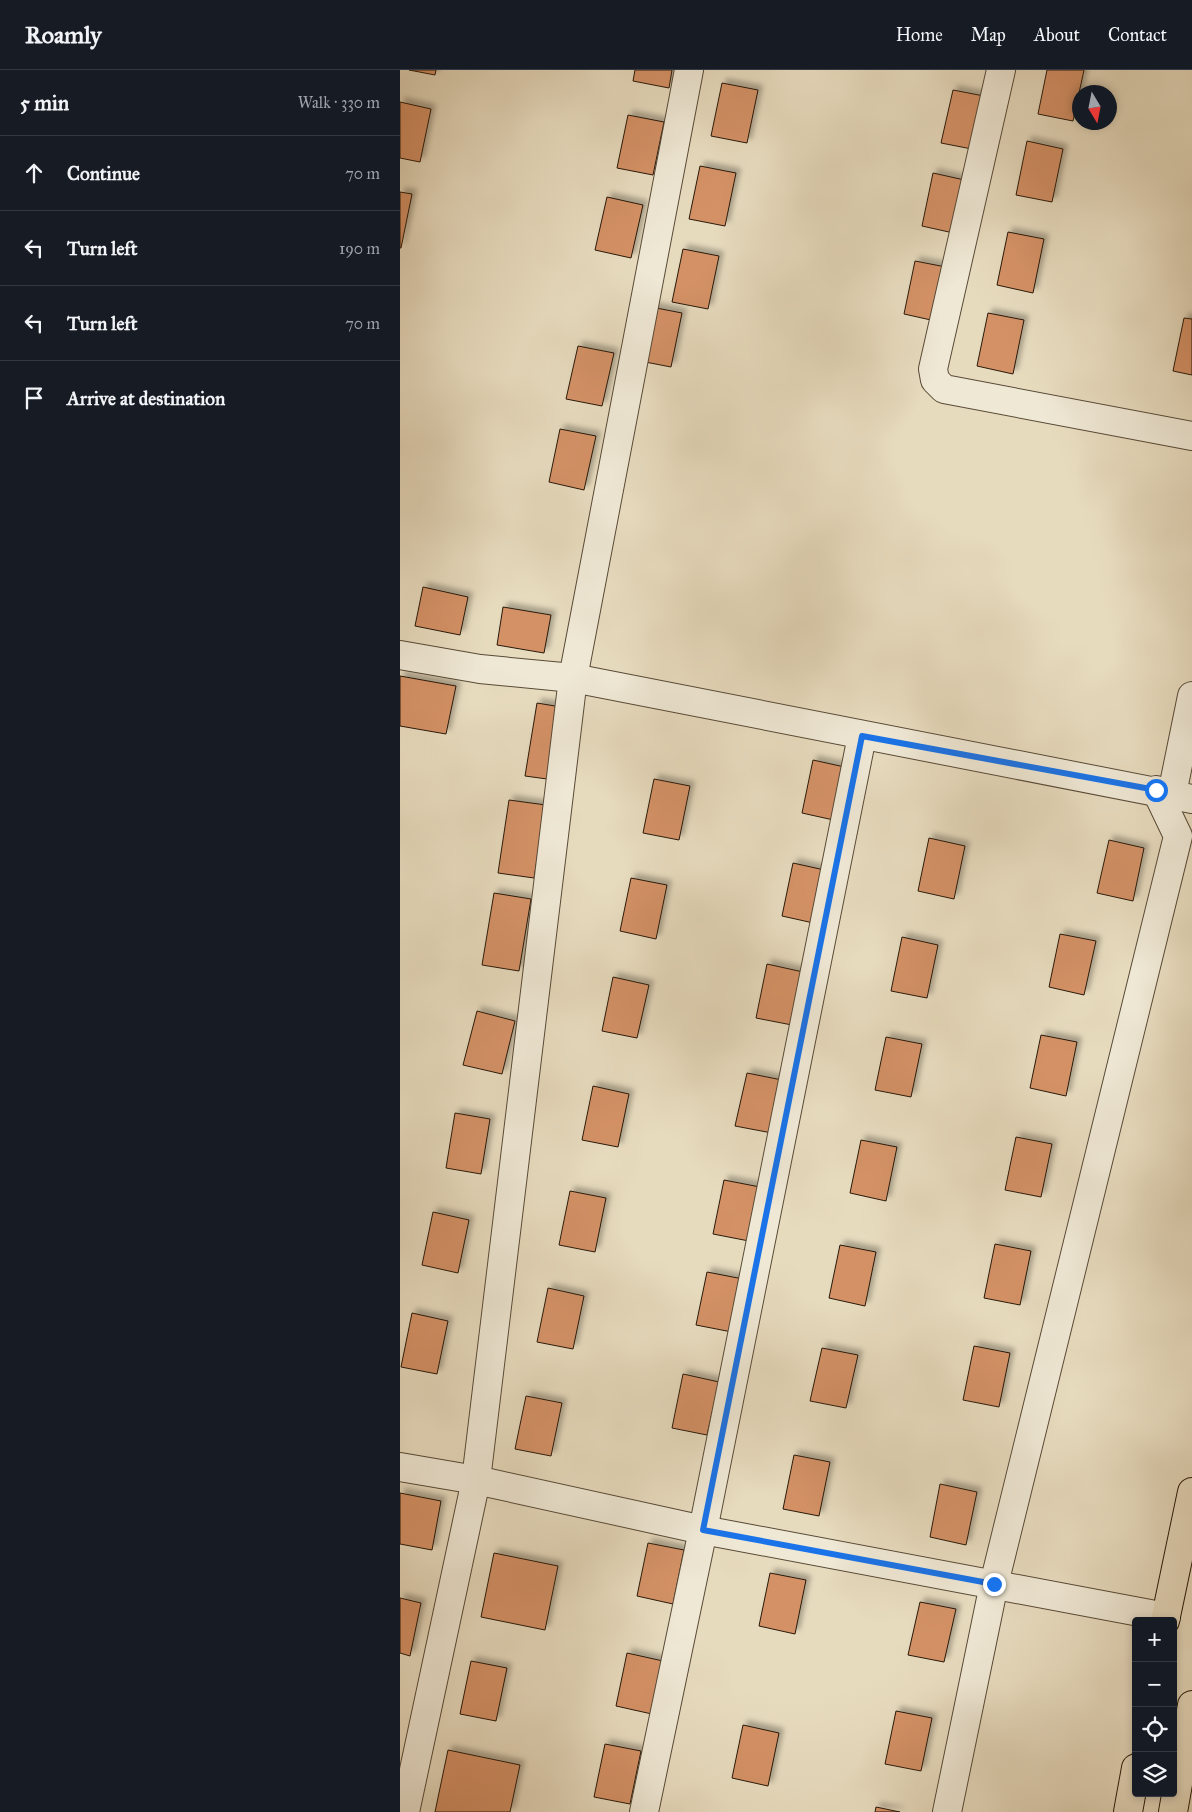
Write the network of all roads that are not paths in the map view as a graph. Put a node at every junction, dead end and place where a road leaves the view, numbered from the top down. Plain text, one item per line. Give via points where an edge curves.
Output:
1 (689, 70) edge
2 (1001, 70) edge
3 (1192, 436) edge
4 (400, 655) edge
5 (573, 678) junction
6 (1192, 696) edge
7 (862, 736) junction
8 (1173, 794) edge
9 (400, 1467) edge
10 (476, 1480) junction
11 (1192, 1492) edge
12 (703, 1530) junction
13 (994, 1584) junction
14 (1156, 1617) edge
15 (1166, 1617) edge
16 (1192, 1705) edge
17 (1132, 1790) edge
18 (405, 1812) edge
19 (644, 1812) edge
20 (947, 1812) edge
21 (1128, 1812) edge
22 (1173, 1812) edge

1 - 5 street
2 - 3 street via 933,369 936,380 944,389
4 - 5 street via 480,669
5 - 7 street
5 - 10 street
6 - 8 street
7 - 8 street
7 - 12 street
8 - 13 street via 1178,836
9 - 10 street
10 - 12 street
10 - 18 street
11 - 15 highway
12 - 13 street
12 - 19 street
13 - 14 street
13 - 20 street
16 - 22 highway
17 - 21 highway

